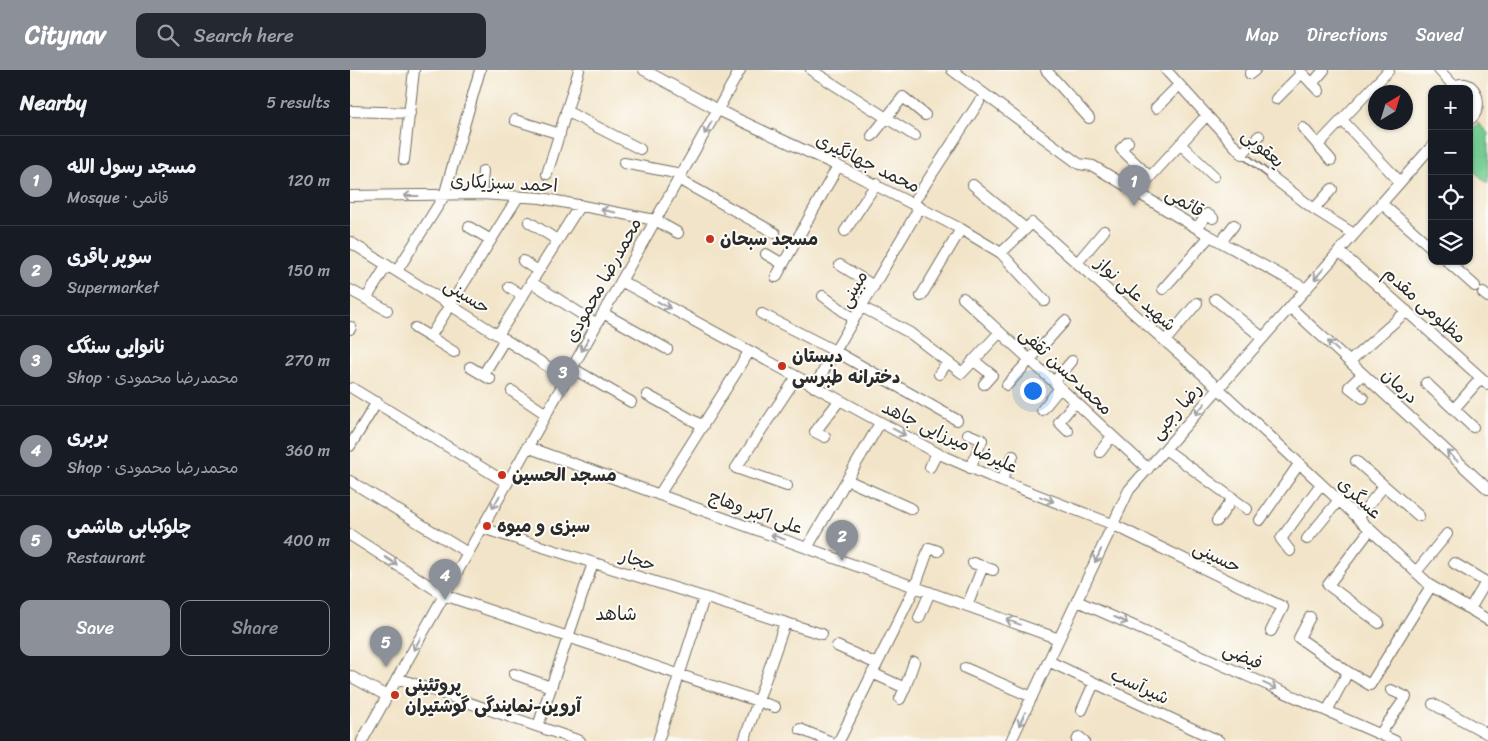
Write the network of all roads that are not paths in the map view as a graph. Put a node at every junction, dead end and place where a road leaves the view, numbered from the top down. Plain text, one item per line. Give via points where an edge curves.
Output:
1 (414, 70) edge
2 (480, 70) edge
3 (578, 70) edge
4 (644, 70) edge
5 (740, 70) edge
6 (811, 70) edge
7 (952, 70) edge
8 (1046, 70) edge
9 (1166, 70) edge
10 (1324, 70) edge
11 (1389, 70) edge
12 (1440, 70) edge
13 (1301, 72) edge
14 (1179, 85) junction
15 (1450, 85) edge
16 (1455, 85) edge
17 (1487, 95) edge
18 (1276, 99) dead end
19 (979, 102) dead end
20 (1156, 108) dead end
21 (718, 110) junction
22 (350, 111) edge
23 (566, 111) junction
24 (410, 113) junction
25 (926, 115) dead end
26 (1206, 115) junction
27 (1484, 117) edge
28 (1089, 118) dead end
29 (886, 119) junction
30 (514, 120) dead end
31 (1342, 120) junction
32 (1303, 128) dead end
33 (560, 134) junction
34 (872, 136) dead end
35 (915, 136) dead end
36 (1259, 136) dead end
37 (1128, 142) dead end
38 (1180, 144) junction
39 (1318, 145) junction
40 (640, 149) dead end
41 (1428, 150) edge
42 (1242, 154) junction
43 (404, 160) dead end
44 (1331, 160) dead end
45 (624, 163) dead end
46 (838, 166) junction
47 (484, 171) dead end
48 (548, 174) dead end
49 (680, 176) junction
50 (1214, 176) dead end
51 (1150, 177) junction
52 (1272, 177) joint
53 (1400, 182) junction
54 (876, 184) junction
55 (973, 185) dead end
56 (1332, 189) dead end
57 (1137, 191) junction
58 (481, 194) junction
59 (350, 196) edge
60 (444, 196) junction
61 (518, 197) junction
62 (1381, 203) junction
63 (580, 205) junction
64 (916, 205) junction
65 (1314, 209) junction
66 (1213, 218) dead end
67 (655, 220) junction
68 (529, 222) dead end
69 (1234, 225) dead end
70 (1029, 226) junction
71 (469, 227) dead end
72 (1197, 228) junction
73 (961, 229) junction
74 (846, 231) dead end
75 (1104, 231) dead end
76 (678, 233) dead end
77 (775, 233) dead end
78 (1354, 234) junction
79 (1210, 236) junction
80 (491, 240) junction
81 (557, 240) junction
82 (350, 242) edge
83 (1221, 242) junction
84 (1428, 244) edge
85 (1339, 251) junction
86 (1001, 253) junction
87 (766, 254) dead end
88 (522, 261) dead end
89 (1077, 263) junction
90 (783, 264) junction
91 (387, 265) junction
92 (840, 265) dead end
93 (1451, 265) edge
94 (397, 271) junction
95 (538, 271) junction
96 (776, 277) dead end
97 (621, 281) junction
98 (531, 282) junction
99 (874, 286) junction
100 (1475, 286) dead end
101 (509, 287) dead end
102 (1163, 288) dead end
103 (1306, 288) junction
104 (350, 290) edge
105 (523, 296) junction
106 (822, 296) dead end
107 (921, 296) dead end
108 (963, 298) dead end
109 (366, 299) junction
110 (1215, 300) dead end
111 (1045, 301) dead end
112 (1198, 304) dead end
113 (450, 305) junction
114 (862, 307) junction
115 (1290, 307) junction
116 (387, 310) dead end
117 (1407, 311) junction
118 (603, 313) junction
119 (762, 314) dead end
120 (854, 319) junction
121 (1065, 321) dead end
122 (597, 324) junction
123 (415, 328) dead end
124 (1000, 332) junction
125 (502, 337) junction
126 (430, 338) junction
127 (1263, 338) junction
128 (1165, 341) junction
129 (668, 349) dead end
130 (835, 351) junction
131 (454, 352) dead end
132 (749, 352) junction
133 (973, 360) junction
134 (1031, 360) junction
135 (1072, 361) dead end
136 (1350, 362) junction
137 (948, 363) junction
138 (470, 367) dead end
139 (572, 368) junction
140 (939, 374) dead end
141 (1363, 374) junction
142 (566, 378) junction
143 (796, 378) junction
144 (1485, 381) edge
145 (1426, 383) dead end
146 (984, 384) dead end
147 (1057, 385) junction
148 (1007, 386) dead end
149 (352, 388) dead end
150 (814, 388) junction
151 (1218, 388) junction
152 (512, 391) dead end
153 (647, 394) dead end
154 (1363, 398) dead end
155 (839, 401) junction
156 (377, 402) junction
157 (631, 402) dead end
158 (1075, 402) junction
159 (1454, 409) junction
160 (1042, 410) dead end
161 (546, 414) junction
162 (957, 420) dead end
163 (880, 422) junction
164 (703, 426) junction
165 (1473, 427) dead end
166 (1068, 431) dead end
167 (968, 434) dead end
168 (1112, 436) junction
169 (825, 437) dead end
170 (350, 446) edge
171 (527, 447) junction
172 (1165, 449) junction
173 (1100, 452) dead end
174 (937, 453) junction
175 (1013, 456) dead end
176 (1356, 461) dead end
177 (1299, 464) junction
178 (930, 467) dead end
179 (970, 468) junction
180 (1148, 469) junction
181 (847, 480) junction
182 (350, 481) edge
183 (1001, 481) junction
184 (507, 482) junction
185 (1321, 484) junction
186 (787, 486) dead end
187 (1384, 486) junction
188 (1488, 489) edge
189 (659, 495) junction
190 (1233, 498) junction
191 (1339, 500) junction
192 (1246, 508) dead end
193 (912, 509) dead end
194 (1419, 516) dead end
195 (1358, 518) junction
196 (1216, 520) dead end
197 (1260, 520) dead end
198 (1112, 524) junction
199 (482, 528) junction
200 (1370, 530) junction
201 (1447, 534) dead end
202 (350, 535) edge
203 (1307, 540) dead end
204 (807, 548) junction
205 (938, 551) dead end
206 (1290, 551) dead end
207 (468, 553) junction
208 (593, 563) junction
209 (1454, 563) dead end
210 (983, 566) dead end
211 (1416, 572) junction
212 (1431, 586) junction
213 (915, 587) junction
214 (930, 592) junction
215 (444, 595) junction
216 (704, 598) junction
217 (1077, 601) junction
218 (967, 606) junction
219 (1470, 609) junction
220 (1310, 617) dead end
221 (919, 618) dead end
222 (1488, 620) edge
223 (785, 623) junction
224 (1379, 623) dead end
225 (1272, 631) dead end
226 (822, 634) dead end
227 (568, 637) junction
228 (1059, 638) junction
229 (837, 646) dead end
230 (1048, 661) junction
231 (914, 662) dead end
232 (965, 668) dead end
233 (874, 669) junction
234 (1348, 672) junction
235 (514, 674) dead end
236 (679, 675) junction
237 (350, 676) edge
238 (397, 678) junction
239 (1094, 683) junction
240 (551, 687) junction
241 (905, 688) junction
242 (1391, 690) dead end
243 (387, 696) junction
244 (1032, 697) junction
245 (900, 699) dead end
246 (758, 701) junction
247 (1434, 704) dead end
248 (775, 707) dead end
249 (1082, 710) dead end
250 (1327, 711) junction
251 (538, 726) junction
252 (800, 729) dead end
253 (1380, 734) junction
254 (1488, 734) edge
255 (843, 740) edge
256 (362, 741) edge
257 (580, 741) edge
258 (658, 741) edge
259 (744, 741) edge
260 (829, 741) edge
261 (1011, 741) edge
262 (1077, 741) edge
263 (1084, 741) edge
264 (1219, 741) edge
265 (1396, 741) edge

1 - 24 street
2 - 60 street
3 - 23 street
4 - 21 street, محمد جهانگیری
5 - 21 street, محمدرضا محمودی
6 - 29 street
7 - 57 street, قائمی via 1079,164 1093,166
8 - 28 street
9 - 14 street, یعقوبی
10 - 13 street via 1315,87
11 - 31 street
12 - 15 street
13 - 18 street
14 - 20 street
14 - 26 street, یعقوبی
16 - 17 street via 1472,78
17 - 27 street
19 - 64 street, مبینی
21 - 46 street, محمد جهانگیری
21 -> 49 street, محمدرضا محمودی
22 - 24 street
23 - 33 street
23 - 40 street
24 - 43 street
25 - 29 street via 903,97
26 - 38 street
26 - 42 street, یعقوبی
29 - 34 street
29 - 35 street
30 - 33 street
31 - 39 street
31 - 53 street
32 - 39 street
33 - 48 street
36 - 42 street
37 - 51 street via 1121,149
38 - 50 street
38 - 51 street
39 - 44 street
41 - 53 street, رضا رجبی
42 - 52 lane, یعقوبی
45 - 49 street
46 - 54 street, محمد جهانگیری
46 - 90 street
47 - 58 street
49 - 67 street, محمدرضا محمودی
49 - 77 street
51 - 57 street
52 - 65 street, یعقوبی
53 - 62 street, رضا رجبی
54 - 64 street, محمد جهانگیری
54 - 74 street
55 - 70 street, شهید علی نواز
56 - 65 street
57 - 72 street, قائمی
58 - 60 street, احمد سبزیکاری
58 - 61 street, احمد سبزیکاری
60 -> 59 street, احمد سبزیکاری
60 - 94 street
61 - 63 street, احمد سبزیکاری
61 - 80 street
62 - 78 street, رضا رجبی
62 - 84 street
67 -> 63 street, احمد سبزیکاری
63 - 81 street
64 - 73 street, محمد جهانگیری
64 - 99 street, مبینی
65 - 78 street, یعقوبی
66 - 72 street via 1207,214
67 - 76 street, احمد سبزیکاری
67 - 97 street, محمدرضا محمودی
68 - 81 street
69 - 83 street
70 - 86 street
70 - 89 street, شهید علی نواز
71 - 80 street
72 - 79 street, قائمی
73 - 86 street, محمد جهانگیری
73 - 107 street
75 - 89 street
78 - 85 street, رضا رجبی
79 - 83 street, قائمی
79 - 102 street
80 - 113 street
81 - 95 street
82 - 91 street, حسینی
83 - 103 street, قائمی
85 -> 103 street, رضا رجبی
85 - 117 street, مظلومی مقدم
86 - 111 street, محمد جهانگیری
87 - 90 street
88 - 95 street
89 - 128 street, شهید علی نواز
90 - 96 street
91 - 94 street, حسینی
91 - 109 street
92 - 99 street
93 - 100 street
94 - 113 street, حسینی
95 - 98 street
97 - 118 street, محمدرضا محمودی
97 -> 132 street, علیرضا میرزایی جاهد
98 - 105 street
98 - 122 street
99 - 114 street, مبینی
101 - 105 street
103 - 115 street, رضا رجبی
104 - 109 street
105 - 125 street
106 - 120 street
108 - 124 street, محمدحسن ثقفی
109 - 116 street
110 - 127 street
112 - 128 street
113 - 125 street, حسینی
113 - 126 street
114 - 120 street, مبینی
114 - 137 street via 910,333
115 - 127 street, رضا رجبی
136 -> 115 street, درمان
117 - 136 street
117 - 144 street, مظلومی مقدم
118 - 122 street, محمدرضا محمودی
118 - 129 street
119 - 130 street
120 - 130 street, مبینی
121 - 134 street
122 -> 139 street, محمدرضا محمودی
123 - 126 street
124 - 133 street
124 - 134 street, محمدحسن ثقفی
125 - 138 street via 487,377
125 - 142 street, حسینی
126 - 131 street
127 - 151 street, رضا رجبی
128 - 151 street, شهید علی نواز
130 - 150 street, مبینی
130 - 162 street
132 - 143 street, علیرضا میرزایی جاهد
132 - 164 street
133 - 137 street via 962,373
133 - 146 street via 992,375
134 - 147 street, محمدحسن ثقفی
134 - 148 street
135 - 147 street
136 - 141 street, درمان
137 - 140 street
139 - 142 street, محمدرضا محمودی
139 - 157 street
141 - 154 street via 1349,387
188 -> 141 street, درمان
142 - 161 street, محمدرضا محمودی
143 - 150 street, علیرضا میرزایی جاهد
143 - 186 street via 736,468
144 - 159 street
145 - 159 street
147 - 158 street, محمدحسن ثقفی
147 - 160 street
149 - 156 street
150 - 155 street, علیرضا میرزایی جاهد
151 -> 172 street, رضا رجبی
151 - 177 street, عسگری
152 - 161 street
153 - 164 street
155 - 163 street, علیرضا میرزایی جاهد
155 - 169 street via 815,432
156 - 170 street
156 - 184 street
158 - 166 street via 1059,422
158 - 168 street, محمدحسن ثقفی
159 - 165 street
161 - 171 street, محمدرضا محمودی
163 -> 174 street, علیرضا میرزایی جاهد
163 - 181 street
164 - 189 street
167 - 179 street via 982,440
168 - 173 street
168 - 180 street, محمدحسن ثقفی
171 - 184 street, محمدرضا محمودی
171 - 189 street, علی اکبر وهاج
172 - 180 street, رضا رجبی
172 - 190 street
174 - 178 street
174 - 179 street, علیرضا میرزایی جاهد
175 - 183 street
176 - 187 street
177 - 185 street, عسگری
177 - 197 street
179 - 183 street, علیرضا میرزایی جاهد
180 - 198 street, رضا رجبی via 1129,490
181 - 193 street
181 - 204 street
182 - 207 street
183 -> 198 street, علیرضا میرزایی جاهد
184 -> 199 street, محمدرضا محمودی
185 - 191 street, عسگری
185 - 206 street via 1281,539
187 - 194 street
187 - 195 street
204 -> 189 street, علی اکبر وهاج
190 - 192 street
190 - 196 street
191 - 195 street, عسگری
191 - 203 street
195 - 200 street, عسگری
198 -> 217 street, رضا رجبی
198 - 225 street, حسینی via 1283,607
199 - 207 street, محمدرضا محمودی
199 - 208 street, حجار
200 - 211 street, عسگری
200 - 224 street via 1328,585
201 - 211 street
202 -> 215 street
204 - 213 street, علی اکبر وهاج
205 - 213 street via 929,548
207 - 215 street, محمدرضا محمودی
208 - 216 street, حجار
208 - 227 street
209 - 219 street via 1486,582
210 - 218 street
211 - 212 street, عسگری
212 - 219 street, عسگری
212 - 234 street via 1370,685
213 - 214 street, علی اکبر وهاج
213 - 233 street
214 - 218 street, علی اکبر وهاج
214 - 221 street
215 - 227 street
215 -> 238 street, محمدرضا محمودی
216 - 223 street, حجار
216 - 236 street
217 - 228 street, رضا رجبی
217 -> 250 street, فیضی
228 -> 218 street, علی اکبر وهاج
219 - 222 street, عسگری
220 - 234 street via 1299,638
223 - 226 street, حجار
223 - 246 street
227 - 236 street
227 - 240 street
228 - 230 street, رضا رجبی
229 - 233 street
230 - 239 street, شیرآسب
230 - 244 street, رضا رجبی
231 - 241 street
232 - 244 street
233 - 241 street
233 - 255 street
234 - 250 street
235 - 240 street
236 - 246 street
236 - 258 street
237 - 243 street
238 - 243 street, محمدرضا محمودی
238 - 251 street
239 - 249 street
239 - 264 street, شیرآسب
240 - 251 street
241 - 245 street
242 - 253 street via 1406,697
243 - 256 street, محمدرضا محمودی
244 -> 261 street, رضا رجبی
246 - 248 street
246 - 259 street
247 - 254 street
250 - 253 street, فیضی
251 - 257 street
252 - 260 street
253 - 265 street, فیضی
262 - 263 street via 1079,737

